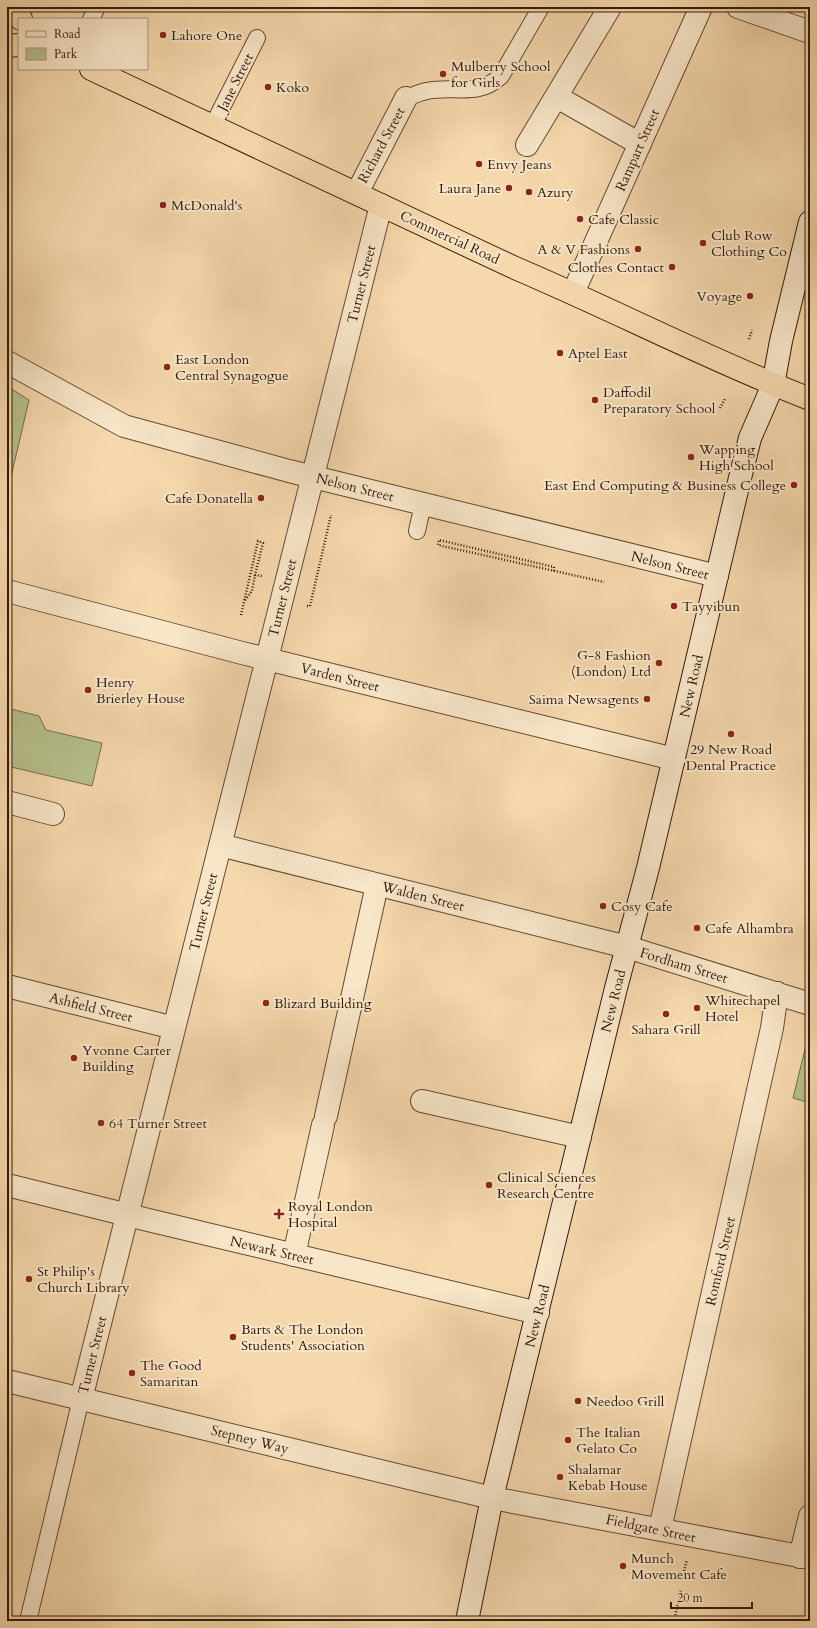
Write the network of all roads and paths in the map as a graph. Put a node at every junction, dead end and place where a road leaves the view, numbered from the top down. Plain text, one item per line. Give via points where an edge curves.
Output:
1 (97, 7) edge
2 (541, 7) edge
3 (610, 7) edge
4 (701, 7) edge
5 (738, 7) edge
6 (7, 8) edge
7 (20, 18) edge
8 (91, 18) edge
9 (810, 32) edge
10 (257, 38) dead end
11 (18, 45) edge
12 (7, 46) edge
13 (94, 70) edge
14 (557, 97) junction
15 (406, 98) joint
16 (213, 125) junction
17 (640, 144) junction
18 (527, 145) dead end
19 (356, 193) junction
20 (381, 204) junction
21 (810, 222) edge
22 (573, 293) junction
23 (752, 330) dead end
24 (749, 339) dead end
25 (7, 362) edge
26 (773, 385) junction
27 (725, 399) dead end
28 (810, 399) edge
29 (720, 408) dead end
30 (313, 477) junction
31 (422, 504) junction
32 (417, 531) dead end
33 (554, 571) junction
34 (255, 575) junction
35 (717, 576) junction
36 (286, 582) junction
37 (604, 582) dead end
38 (7, 591) edge
39 (244, 601) junction
40 (241, 615) dead end
41 (267, 659) junction
42 (674, 759) junction
43 (7, 802) edge
44 (53, 814) dead end
45 (220, 845) junction
46 (377, 885) junction
47 (627, 947) junction
48 (7, 986) edge
49 (777, 993) junction
50 (810, 1004) edge
51 (174, 1028) junction
52 (422, 1101) dead end
53 (580, 1137) junction
54 (7, 1185) edge
55 (127, 1215) junction
56 (294, 1255) junction
57 (538, 1313) junction
58 (7, 1381) edge
59 (81, 1399) junction
60 (492, 1498) junction
61 (810, 1516) edge
62 (660, 1529) junction
63 (687, 1556) dead end
64 (805, 1558) edge
65 (684, 1571) dead end
66 (681, 1589) dead end
67 (28, 1621) edge
68 (467, 1621) edge
69 (674, 1621) edge

1 - 8 lane
2 - 15 lane via 496,81 480,88 427,91
3 - 14 street
4 - 17 street, Rampart Street
5 - 9 street
6 - 7 highway via 16,12
10 - 16 lane, Jane Street
11 - 12 highway
13 - 16 highway, Commercial Road
14 - 17 street
14 - 18 street
15 - 19 street, Richard Street
16 - 19 highway, Commercial Road
17 - 22 street, Rampart Street
19 - 20 highway, Commercial Road
20 - 22 highway, Commercial Road
20 - 30 street, Turner Street
21 - 26 street, New Road
22 - 26 highway, Commercial Road
23 - 24 path
25 - 30 street, Nelson Street via 124,426
26 - 28 highway, Commercial Road
26 - 35 street, New Road via 750,438
27 - 29 path
30 - 31 street, Nelson Street
30 - 36 street, Turner Street
31 - 32 lane
31 - 35 street, Nelson Street
33 - 33 path via 554,567 439,540 438,545
33 - 37 path
34 - 36 path
34 - 39 path via 252,590
34 - 39 path via 263,542 258,542
35 - 42 street, New Road
36 - 41 street, Turner Street
38 - 41 street, Varden Street
39 - 40 path
41 - 42 street, Varden Street
41 - 45 street, Turner Street
42 - 47 street, New Road
43 - 44 street
45 - 46 street, Walden Street
45 - 51 street, Turner Street
46 - 47 street, Walden Street
46 - 56 street
47 - 49 street, Fordham Street
47 - 53 street, New Road
48 - 51 street, Ashfield Street
49 - 50 street, Fordham Street
49 - 62 street, Romford Street via 772,1028
51 - 55 street, Turner Street
52 - 53 street
53 - 57 street, New Road
54 - 55 street, Newark Street
55 - 56 street, Newark Street
55 - 59 street, Turner Street
56 - 57 street, Newark Street
57 - 60 street, New Road
58 - 59 street, Stepney Way
59 - 60 street, Stepney Way
59 - 67 lane, Turner Street
60 - 62 street, Fieldgate Street
60 - 68 street, New Road
61 - 64 street
62 - 64 street, Fieldgate Street
63 - 65 path
66 - 69 path

